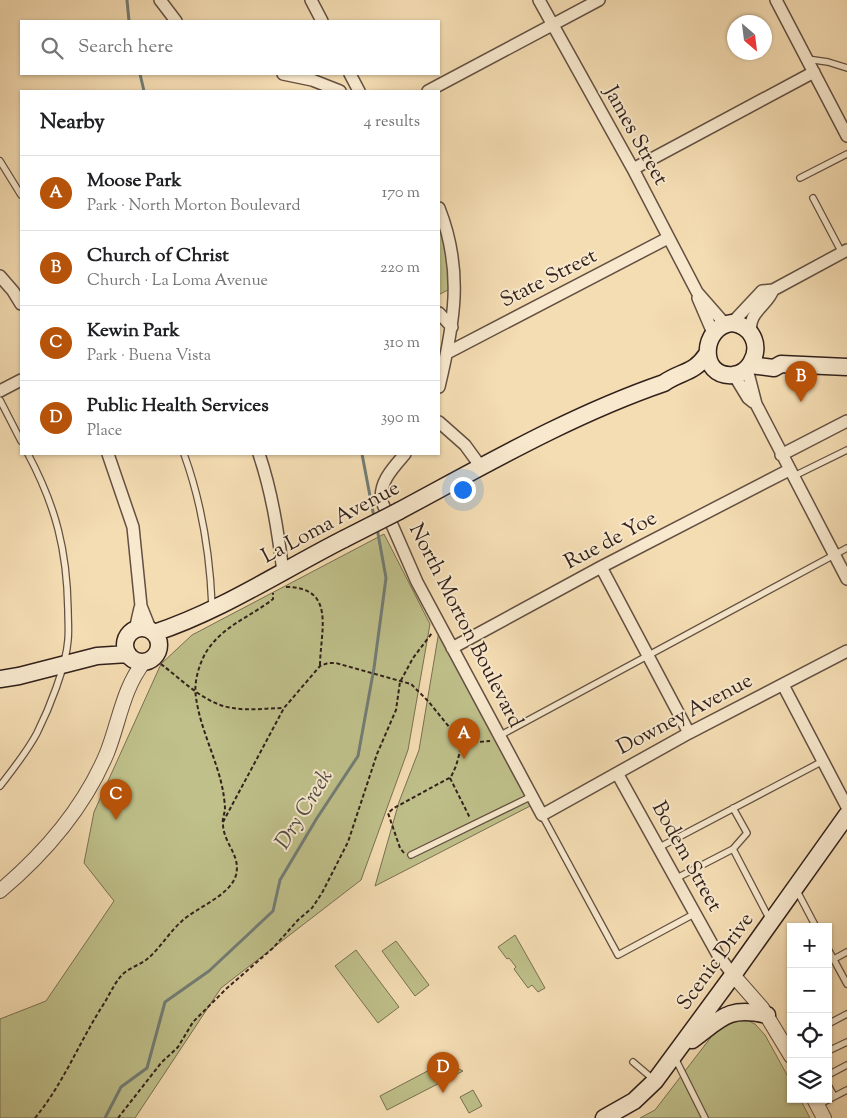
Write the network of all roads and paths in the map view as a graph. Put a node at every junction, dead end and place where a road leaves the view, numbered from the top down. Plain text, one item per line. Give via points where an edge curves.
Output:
1 (160, 0) edge
2 (311, 0) edge
3 (539, 0) edge
4 (599, 0) edge
5 (776, 0) edge
6 (175, 20) edge
7 (321, 20) edge
8 (552, 25) junction
9 (807, 59) junction
10 (847, 68) edge
11 (814, 72) junction
12 (288, 75) edge
13 (350, 75) edge
14 (330, 89) edge
15 (358, 90) edge
16 (430, 90) edge
17 (847, 136) edge
18 (847, 154) edge
19 (0, 161) edge
20 (633, 169) junction
21 (800, 178) dead end
22 (20, 193) edge
23 (814, 198) dead end
24 (440, 211) edge
25 (668, 238) junction
26 (845, 251) edge
27 (0, 276) edge
28 (773, 290) junction
29 (20, 302) edge
30 (440, 314) edge
31 (452, 327) junction
32 (723, 327) junction
33 (754, 341) junction
34 (447, 353) junction
35 (707, 354) junction
36 (781, 364) junction
37 (847, 367) edge
38 (738, 371) junction
39 (20, 381) edge
40 (440, 383) edge
41 (664, 383) junction
42 (0, 391) edge
43 (0, 400) edge
44 (847, 420) edge
45 (440, 423) edge
46 (20, 439) edge
47 (847, 450) edge
48 (29, 455) edge
49 (108, 455) edge
50 (184, 455) edge
51 (259, 455) edge
52 (404, 455) edge
53 (781, 455) junction
54 (481, 467) junction
55 (791, 473) junction
56 (847, 548) edge
57 (834, 555) junction
58 (601, 568) junction
59 (283, 579) junction
60 (847, 579) edge
61 (277, 588) dead end
62 (212, 608) junction
63 (439, 623) junction
64 (148, 640) junction
65 (452, 648) junction
66 (847, 651) edge
67 (648, 655) junction
68 (97, 656) junction
69 (134, 658) junction
70 (63, 664) junction
71 (320, 666) junction
72 (0, 679) edge
73 (400, 682) junction
74 (783, 685) junction
75 (196, 690) junction
76 (284, 708) junction
77 (689, 733) junction
78 (459, 739) junction
79 (501, 739) junction
80 (467, 743) junction
81 (461, 748) junction
82 (823, 761) junction
83 (617, 773) junction
84 (450, 778) junction
85 (0, 786) edge
86 (532, 796) junction
87 (847, 806) edge
88 (733, 808) junction
89 (542, 815) junction
90 (847, 816) edge
91 (222, 824) junction
92 (473, 824) junction
93 (658, 848) junction
94 (733, 849) junction
95 (411, 855) joint
96 (675, 879) junction
97 (795, 887) junction
98 (0, 891) edge
99 (694, 914) junction
100 (771, 922) junction
101 (814, 923) edge
102 (847, 952) edge
103 (832, 956) edge
104 (834, 959) junction
105 (733, 975) junction
106 (847, 984) edge
107 (847, 1014) edge
108 (767, 1015) junction
109 (832, 1022) edge
110 (847, 1042) edge
111 (787, 1047) edge
112 (832, 1049) edge
113 (677, 1052) junction
114 (633, 1062) dead end
115 (847, 1065) edge
116 (832, 1073) edge
117 (655, 1081) junction
118 (847, 1090) edge
119 (832, 1092) edge
120 (834, 1096) joint
121 (816, 1103) edge
122 (35, 1118) edge
123 (118, 1118) edge
124 (604, 1118) edge
125 (705, 1118) edge
126 (824, 1118) edge

1 - 6 street
2 - 7 street
3 - 8 street, James Street
4 - 8 street
5 - 9 street
8 - 16 street
8 - 20 street, James Street
9 - 10 lane
9 - 11 street
11 - 17 street
11 - 20 street
12 - 14 street via 312,80
13 - 15 street
18 - 21 lane
19 - 22 lane
20 - 25 street, James Street
23 - 26 lane
24 - 31 street via 453,262
25 - 32 street, James Street via 697,292
25 - 34 street, State Street
26 - 28 street
27 - 29 street
28 - 32 street via 762,291
28 - 33 street via 754,316 750,327
30 - 31 street
31 - 34 street
32 - 33 main road via 739,324
32 - 35 main road via 709,342
33 - 36 main road, La Loma Avenue via 764,356
33 - 38 main road
34 - 40 street
35 - 38 main road via 710,366
35 - 41 main road, La Loma Avenue via 693,369
36 - 37 main road, La Loma Avenue
36 - 38 main road, La Loma Avenue via 774,368
38 - 41 main road, La Loma Avenue
38 - 53 street via 748,398 756,404
39 - 42 street
41 - 54 main road, La Loma Avenue via 599,408
43 - 46 lane
44 - 53 street
45 - 54 street via 465,445
47 - 55 lane
48 - 70 lane via 43,482 64,550 68,640
49 - 64 street via 133,526 141,606
50 - 62 lane via 202,524
51 - 59 street via 272,502
52 - 63 street, North Morton Boulevard via 384,482 380,495
53 - 55 street
54 - 59 main road, La Loma Avenue, bridge via 344,539
55 - 57 street
55 - 58 street, Rue de Yoe
56 - 57 lane
57 - 60 street
57 - 67 lane
58 - 65 street, Rue de Yoe
58 - 67 street
59 - 62 main road, La Loma Avenue
59 - 71 path via 312,593 320,601 324,619
61 - 75 path via 272,590 273,599 211,644 200,669
62 - 64 main road, La Loma Avenue via 181,624 166,638
63 - 65 street, North Morton Boulevard
63 - 73 path
64 - 68 main road, La Loma Avenue
64 - 69 main road via 126,646
64 - 69 main road via 154,658
64 - 75 path
65 - 79 street, North Morton Boulevard
66 - 74 street, Downey Avenue
67 - 77 street
67 - 79 lane
68 - 69 main road, La Loma Avenue
68 - 70 main road, La Loma Avenue
69 - 98 street via 130,685 116,730 78,807 38,857
70 - 72 main road, La Loma Avenue
70 - 85 lane via 36,735
71 - 73 path via 336,663
71 - 76 path
73 - 78 path via 410,684 428,700
73 - 123 path via 396,710 377,754 348,842 322,893 312,908 273,948 193,1022 178,1047 161,1062
74 - 77 street, Downey Avenue
74 - 82 street
75 - 76 path via 216,704 233,708
75 - 91 path via 198,708 224,793
76 - 91 path
77 - 83 street, Downey Avenue
78 - 80 path
78 - 81 path
79 - 80 path
79 - 86 street, North Morton Boulevard
80 - 81 path
81 - 84 path
82 - 87 street
82 - 88 lane
83 - 89 street, Downey Avenue
83 - 93 street, Bodem Street
84 - 92 path
84 - 95 path via 388,813 400,848
86 - 89 street, North Morton Boulevard
86 - 92 lane
88 - 93 lane
88 - 94 lane via 747,833
89 - 99 lane via 618,955
90 - 97 main road, Scenic Drive
91 - 122 path via 238,862 235,877 225,891 183,920 147,959 122,975 91,1023 58,1086
92 - 95 lane
93 - 96 street, Bodem Street
94 - 96 lane
94 - 100 lane
96 - 99 street, Bodem Street
97 - 100 main road, Scenic Drive
97 - 101 lane
99 - 105 street, Bodem Street
100 - 105 main road, Scenic Drive
102 - 104 lane
103 - 104 lane
104 - 106 lane
105 - 108 street, Bodem Street
105 - 113 main road, Scenic Drive
107 - 109 lane
108 - 111 street, Bodem Street
108 - 113 main road via 740,1012 728,1015
110 - 112 lane
113 - 117 main road, Scenic Drive
113 - 125 lane
114 - 117 lane
115 - 116 lane
117 - 124 main road, Scenic Drive via 634,1101
118 - 120 lane
119 - 120 lane
121 - 126 street

